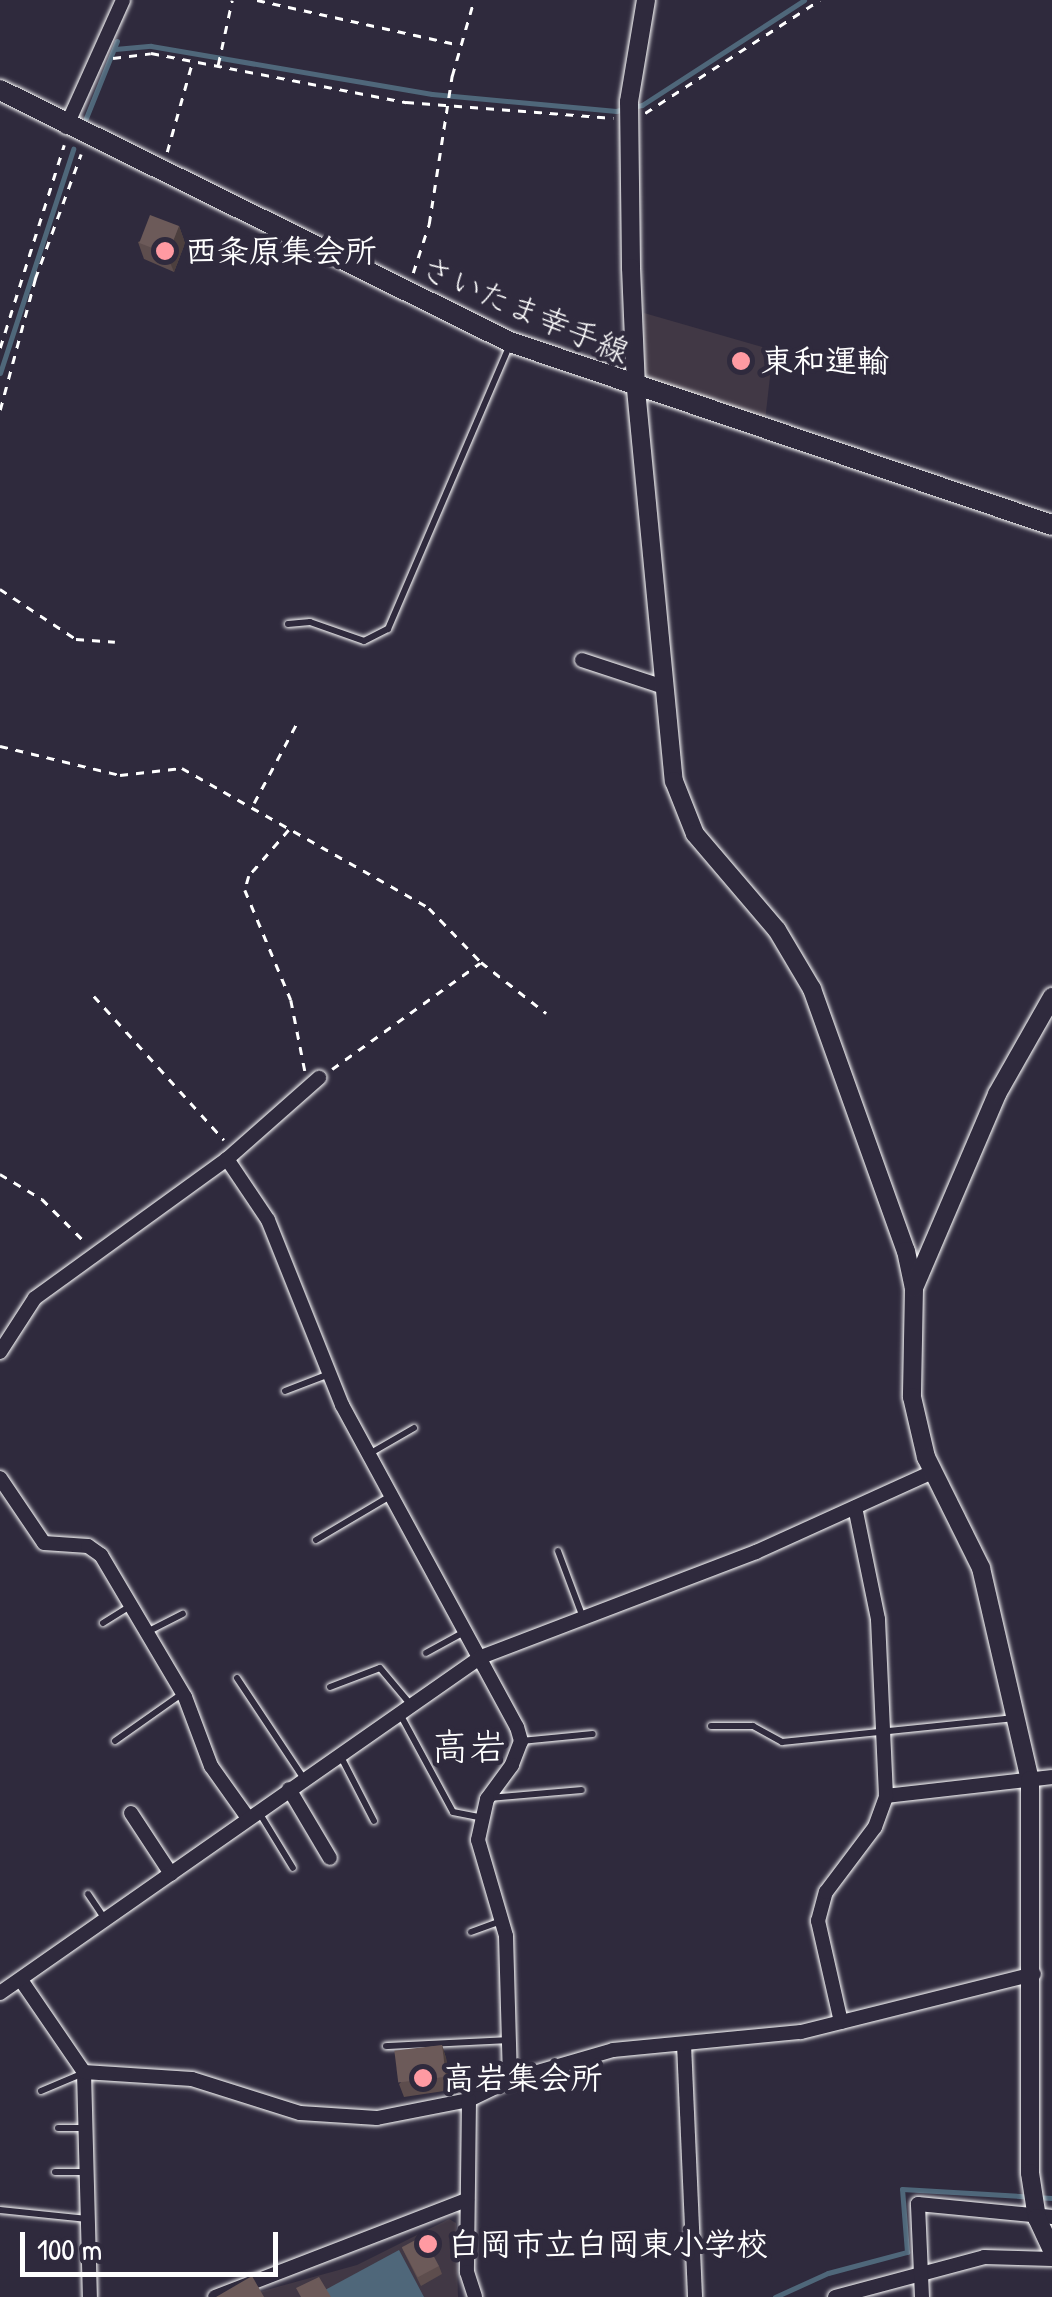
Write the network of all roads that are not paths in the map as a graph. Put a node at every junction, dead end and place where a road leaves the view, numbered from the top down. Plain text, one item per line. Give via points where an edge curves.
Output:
1 (123, 0) edge
2 (646, 0) edge
3 (0, 90) edge
4 (68, 128) junction
5 (510, 342) junction
6 (636, 389) junction
7 (1052, 525) edge
8 (288, 624) dead end
9 (582, 660) dead end
10 (664, 687) junction
11 (1052, 997) edge
12 (314, 1083) road end
13 (231, 1155) junction
14 (914, 1288) junction
15 (0, 1352) edge
16 (328, 1374) junction
17 (284, 1390) dead end
18 (414, 1428) dead end
19 (369, 1454) junction
20 (932, 1472) junction
21 (0, 1478) edge
22 (392, 1495) junction
23 (855, 1507) junction
24 (316, 1540) dead end
25 (558, 1550) dead end
26 (132, 1605) junction
27 (184, 1614) dead end
28 (582, 1616) junction
29 (103, 1623) dead end
30 (466, 1630) junction
31 (148, 1632) junction
32 (426, 1654) dead end
33 (480, 1658) junction
34 (237, 1678) dead end
35 (330, 1687) dead end
36 (183, 1693) junction
37 (405, 1709) junction
38 (1016, 1718) junction
39 (710, 1726) dead end
40 (884, 1733) junction
41 (592, 1734) dead end
42 (520, 1740) junction
43 (116, 1741) dead end
44 (340, 1754) junction
45 (1052, 1778) edge
46 (304, 1779) junction
47 (1030, 1780) junction
48 (290, 1789) junction
49 (582, 1790) dead end
50 (886, 1796) junction
51 (488, 1798) junction
52 (131, 1813) dead end
53 (253, 1814) junction
54 (479, 1818) junction
55 (374, 1821) dead end
56 (330, 1858) dead end
57 (293, 1868) dead end
58 (171, 1874) junction
59 (88, 1894) dead end
60 (106, 1921) junction
61 (502, 1921) junction
62 (471, 1932) dead end
63 (1034, 1974) junction
64 (23, 1983) junction
65 (0, 1994) edge
66 (841, 2022) junction
67 (507, 2040) junction
68 (684, 2044) junction
69 (386, 2046) dead end
70 (84, 2072) junction
71 (510, 2080) junction
72 (41, 2090) dead end
73 (469, 2100) junction
74 (58, 2128) dead end
75 (89, 2128) junction
76 (55, 2172) dead end
77 (89, 2172) junction
78 (467, 2200) junction
79 (0, 2210) edge
80 (1044, 2217) edge
81 (89, 2218) junction
82 (1052, 2250) edge
83 (1052, 2260) edge
84 (923, 2270) junction
85 (90, 2297) edge
86 (215, 2297) edge
87 (475, 2297) edge
88 (695, 2297) edge
89 (836, 2297) edge
90 (922, 2297) edge

1 - 4 street
2 - 6 street via 629,119
3 - 4 main road, さいたま幸手線
4 - 5 main road, さいたま幸手線
5 - 6 main road, さいたま幸手線
5 - 8 lane via 388,629 364,641 310,622
6 - 7 main road, さいたま幸手線
6 - 10 street
9 - 10 street
10 - 14 street via 674,781 685,811 695,834 777,930 812,989
11 - 14 street via 997,1094
12 - 13 street
13 - 15 street via 35,1298
13 - 16 street via 268,1220
14 - 20 street via 912,1397
16 - 17 lane
16 - 19 street
18 - 19 lane
19 - 22 street
20 - 23 street
20 - 38 street via 981,1568
21 - 26 street via 44,1543 88,1546
22 - 24 lane
22 - 30 street
23 - 28 street via 756,1552
23 - 40 street via 878,1619
25 - 28 lane
26 - 29 lane
26 - 31 street
27 - 31 lane
28 - 33 street
30 - 32 lane
30 - 33 street
31 - 36 street
33 - 37 street
33 - 42 street
34 - 46 lane
35 - 37 lane via 380,1668
36 - 43 lane
36 - 53 street via 211,1766
37 - 44 street
37 - 54 lane via 453,1812
38 - 40 lane
38 - 47 street
39 - 40 lane via 753,1726 782,1742
40 - 50 street
41 - 42 lane
42 - 51 street via 512,1765
44 - 46 street
44 - 55 lane
45 - 47 street
46 - 48 street
47 - 50 street
47 - 63 street
48 - 53 street
48 - 56 street
49 - 51 lane
50 - 66 street via 875,1827 826,1892 818,1921
51 - 54 street
52 - 58 street
53 - 57 lane
53 - 58 street
54 - 61 street via 478,1840
58 - 60 street
59 - 60 lane
60 - 64 street
61 - 62 lane
61 - 67 street
63 - 66 street
63 - 80 street via 1030,2174
64 - 65 street
64 - 70 street
66 - 68 street
67 - 69 lane
67 - 71 street
68 - 71 street via 613,2050
68 - 88 street
70 - 72 lane
70 - 73 street via 192,2079 319,2114 377,2118
70 - 75 street
71 - 73 street
73 - 78 street
74 - 75 lane
75 - 77 street
76 - 77 lane
77 - 81 street
78 - 86 street
78 - 87 street via 467,2272
79 - 81 lane
80 - 82 street
80 - 84 street via 918,2204
81 - 85 street
83 - 84 street via 984,2257
84 - 89 street
84 - 90 street

